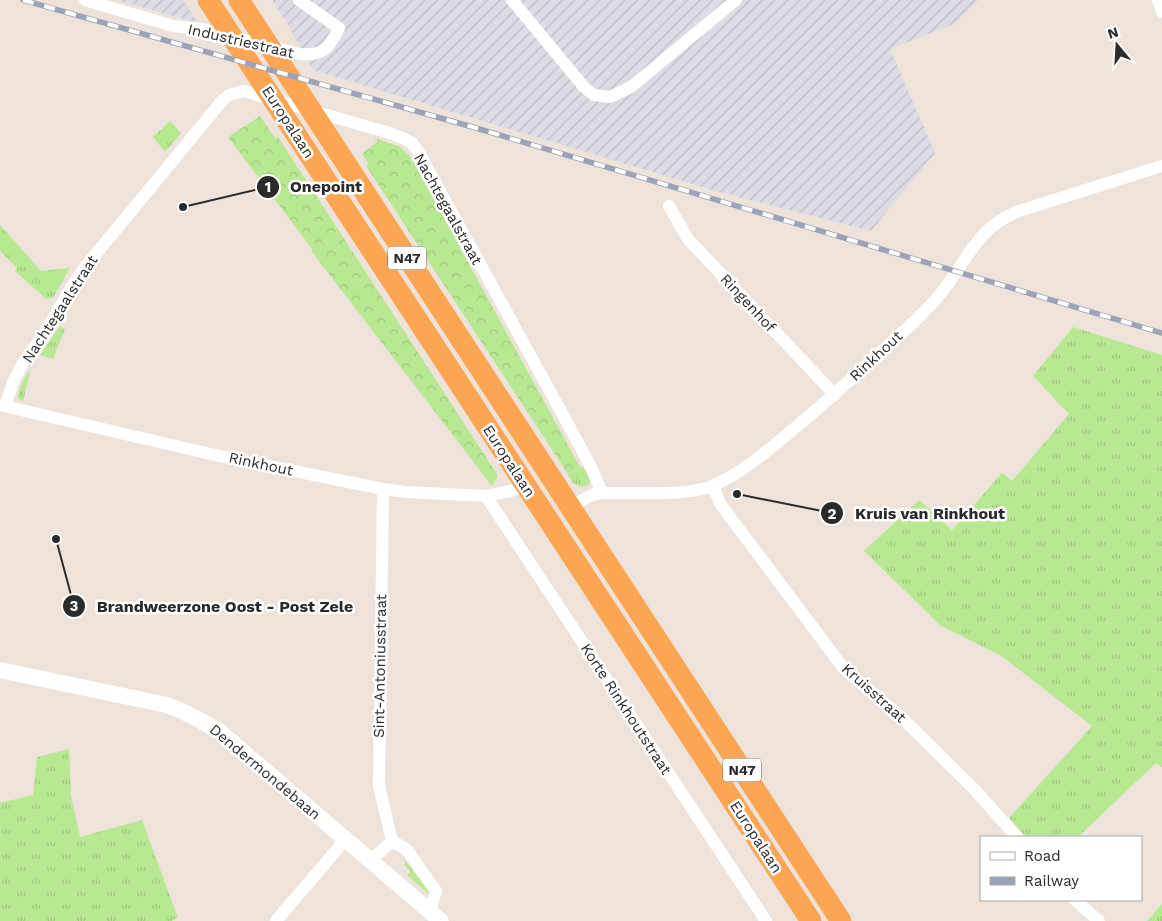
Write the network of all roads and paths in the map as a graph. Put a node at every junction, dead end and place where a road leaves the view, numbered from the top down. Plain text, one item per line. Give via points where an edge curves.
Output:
1 (85, 0) edge
2 (208, 0) edge
3 (239, 0) edge
4 (299, 0) edge
5 (512, 0) edge
6 (736, 0) edge
7 (1158, 0) edge
8 (1162, 12) edge
9 (1162, 166) edge
10 (669, 206) dead end
11 (835, 395) junction
12 (3, 405) edge
13 (525, 485) junction
14 (713, 486) junction
15 (382, 489) junction
16 (602, 493) junction
17 (486, 496) junction
18 (570, 507) junction
19 (0, 670) edge
20 (1017, 836) edge
21 (345, 840) junction
22 (392, 841) junction
23 (370, 861) junction
24 (1076, 901) edge
25 (435, 916) edge
26 (276, 921) edge
27 (766, 921) edge
28 (811, 921) edge
29 (841, 921) edge
30 (1099, 921) edge

1 - 4 street, Industriestraat via 173,26 202,29 299,54 309,55 325,50 339,28
2 - 13 highway, Europalaan / N47
3 - 18 highway, Europalaan / N47
5 - 6 street via 584,87 594,95 610,97 631,88
7 - 8 street
9 - 11 street, Rinkhout via 1015,212 996,222 981,236 942,292
10 - 11 street, Ringenhof via 688,239
11 - 14 street, Rinkhout via 756,460
12 - 15 street, Rinkhout
12 - 16 street, Nachtegaalstraat via 14,380 86,266 222,101 229,95 244,91 394,134 410,142 418,151 569,426
13 - 17 street, Rinkhout
13 - 28 highway, Europalaan / N47
14 - 16 street, Rinkhout via 682,492
14 - 20 street, Kruisstraat via 721,505 845,670 900,716
15 - 17 street, Rinkhout
15 - 22 street, Sint-Antoniusstraat via 379,786
16 - 18 street, Rinkhout
17 - 27 street, Korte Rinkhoutstraat
18 - 29 highway, Europalaan / N47
19 - 21 street, Dendermondebaan via 158,703 188,713 219,731
21 - 23 street, Dendermondebaan
21 - 26 street
22 - 23 street
22 - 25 street via 407,850 436,891
23 - 25 street, Dendermondebaan
24 - 30 street

